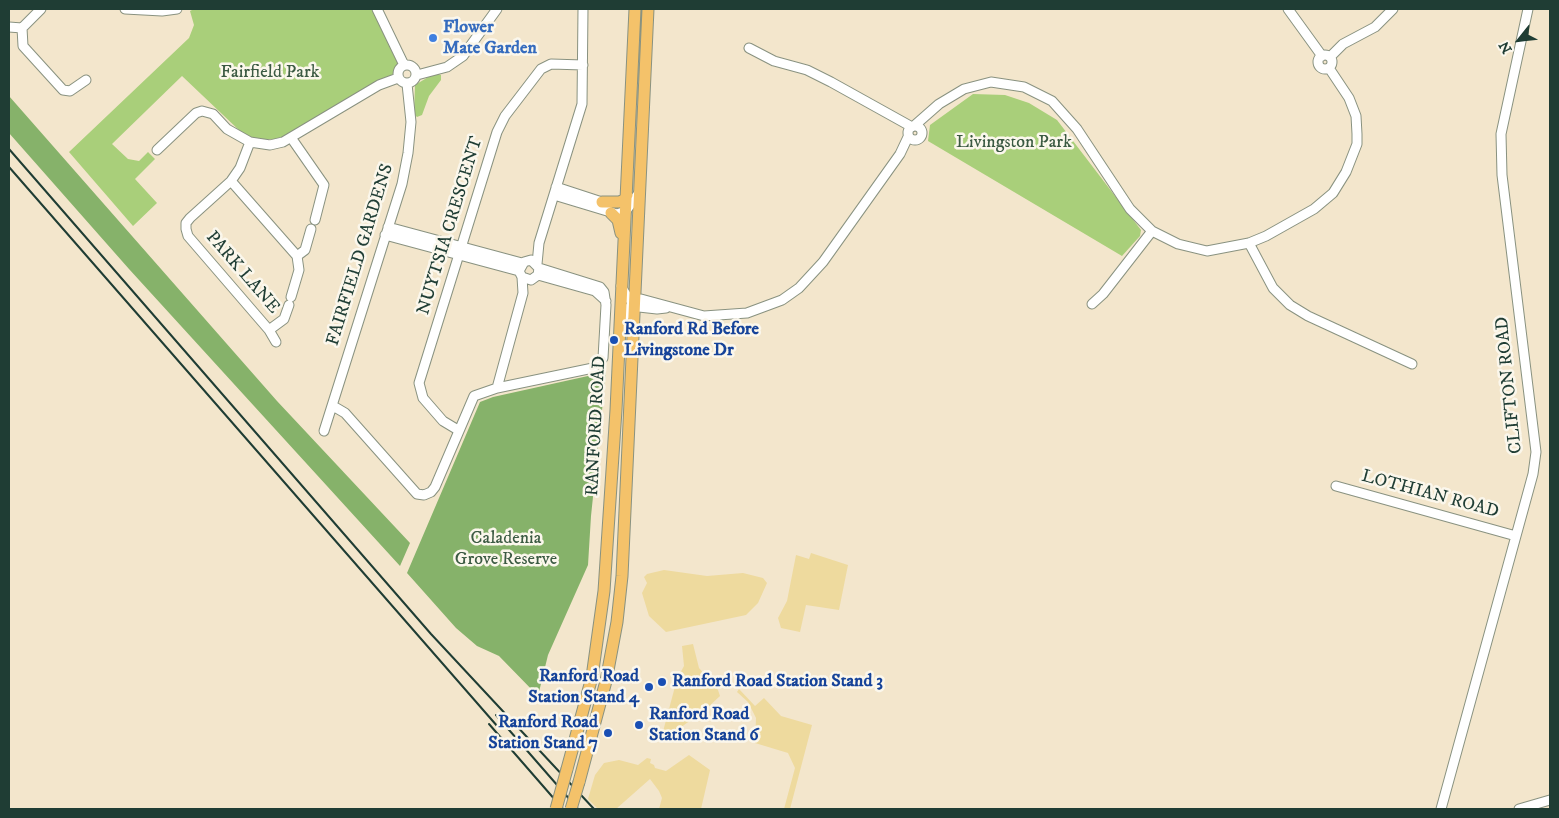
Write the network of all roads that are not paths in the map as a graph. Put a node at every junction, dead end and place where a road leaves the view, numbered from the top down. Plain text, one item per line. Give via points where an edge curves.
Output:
1 (41, 9) edge
2 (124, 9) edge
3 (177, 9) edge
4 (377, 9) edge
5 (495, 9) edge
6 (583, 9) edge
7 (635, 9) edge
8 (648, 9) edge
9 (1288, 9) edge
10 (1392, 9) edge
11 (1528, 9) edge
12 (9, 27) edge
13 (22, 28) junction
14 (749, 48) dead end
15 (1326, 56) junction
16 (404, 65) junction
17 (583, 65) junction
18 (417, 75) junction
19 (398, 78) junction
20 (86, 80) dead end
21 (407, 84) junction
22 (913, 133) junction
23 (292, 138) junction
24 (250, 142) junction
25 (157, 150) dead end
26 (231, 180) junction
27 (640, 188) junction
28 (555, 191) junction
29 (627, 195) junction
30 (602, 202) junction
31 (626, 211) junction
32 (611, 213) junction
33 (315, 220) dead end
34 (639, 228) junction
35 (311, 230) dead end
36 (387, 231) junction
37 (1152, 231) junction
38 (1249, 243) junction
39 (460, 251) junction
40 (297, 256) junction
41 (622, 257) junction
42 (529, 270) junction
43 (621, 285) junction
44 (637, 304) junction
45 (1092, 304) dead end
46 (269, 330) junction
47 (619, 330) junction
48 (276, 342) dead end
49 (1412, 364) dead end
50 (500, 372) junction
51 (507, 386) junction
52 (497, 388) junction
53 (332, 406) junction
54 (458, 430) junction
55 (324, 431) dead end
56 (1336, 486) dead end
57 (1516, 536) junction
58 (1550, 800) edge
59 (556, 809) edge
60 (571, 809) edge
61 (1441, 809) edge
62 (1518, 809) edge

1 - 13 street
2 - 3 street
4 - 16 street
5 - 18 street via 463,56 446,67
6 - 17 street
7 - 29 main road, RANFORD ROAD
8 - 27 main road, RANFORD ROAD
9 - 15 street
10 - 15 street via 1375,27
11 - 57 street, CLIFTON ROAD via 1501,134 1502,175 1536,452
12 - 13 street
13 - 20 street via 23,46 63,90 70,91
14 - 22 street via 831,82 877,107
15 - 38 street via 1332,63 1329,68 1349,98 1356,116 1357,144 1346,172 1333,193 1314,209
16 - 18 street via 415,68
16 - 19 street via 398,71
17 - 28 street via 582,104
17 - 39 street, NUYTSIA CRESCENT via 551,64 541,69 505,116 497,132
18 - 21 street
19 - 21 street
19 - 23 street via 378,85
21 - 36 street, FAIRFIELD GARDENS via 411,122 408,153
22 - 37 street via 939,104 964,89 992,82 1024,87 1052,101 1077,129 1130,209
22 - 44 street via 813,275 787,296 762,308 728,316 704,316 666,308 644,299
23 - 24 street via 270,145
23 - 33 street via 324,185
24 - 25 street via 227,129 213,114 202,111
24 - 26 street, PARK LANE via 240,168
26 - 40 street
26 - 46 street, PARK LANE via 190,218 186,229 188,236
27 - 31 street via 636,200
27 - 34 main road, RANFORD ROAD
28 - 30 street
28 - 32 street
28 - 42 street
29 - 30 main road via 618,202
29 - 31 main road, RANFORD ROAD
30 - 31 street
31 - 32 street
31 - 34 street
31 - 41 main road, RANFORD ROAD
32 - 41 main road via 620,225
34 - 44 main road, RANFORD ROAD
35 - 40 street via 305,250
36 - 39 street
36 - 53 street, FAIRFIELD GARDENS
37 - 38 street via 1178,244 1207,251
37 - 45 street
38 - 49 street via 1272,288 1290,305
39 - 42 street
39 - 54 street, NUYTSIA CRESCENT via 419,383 423,398 443,421
40 - 46 street, PARK LANE via 299,270 284,319
41 - 43 main road, RANFORD ROAD
42 - 50 street
42 - 51 street via 594,291 606,301 604,358 598,365
43 - 44 street via 625,294
43 - 47 main road, RANFORD ROAD
44 - 47 street via 627,309
44 - 60 main road, RANFORD ROAD, bridge via 617,622 606,681
46 - 48 street, PARK LANE
47 - 59 main road, RANFORD ROAD, bridge via 601,622 592,678
50 - 51 street
50 - 52 street
51 - 52 street
52 - 54 street via 474,396
53 - 54 street via 345,414 417,494 424,495 435,487
53 - 55 street, FAIRFIELD GARDENS
56 - 57 street, LOTHIAN ROAD
57 - 61 street, CLIFTON ROAD
58 - 62 street

